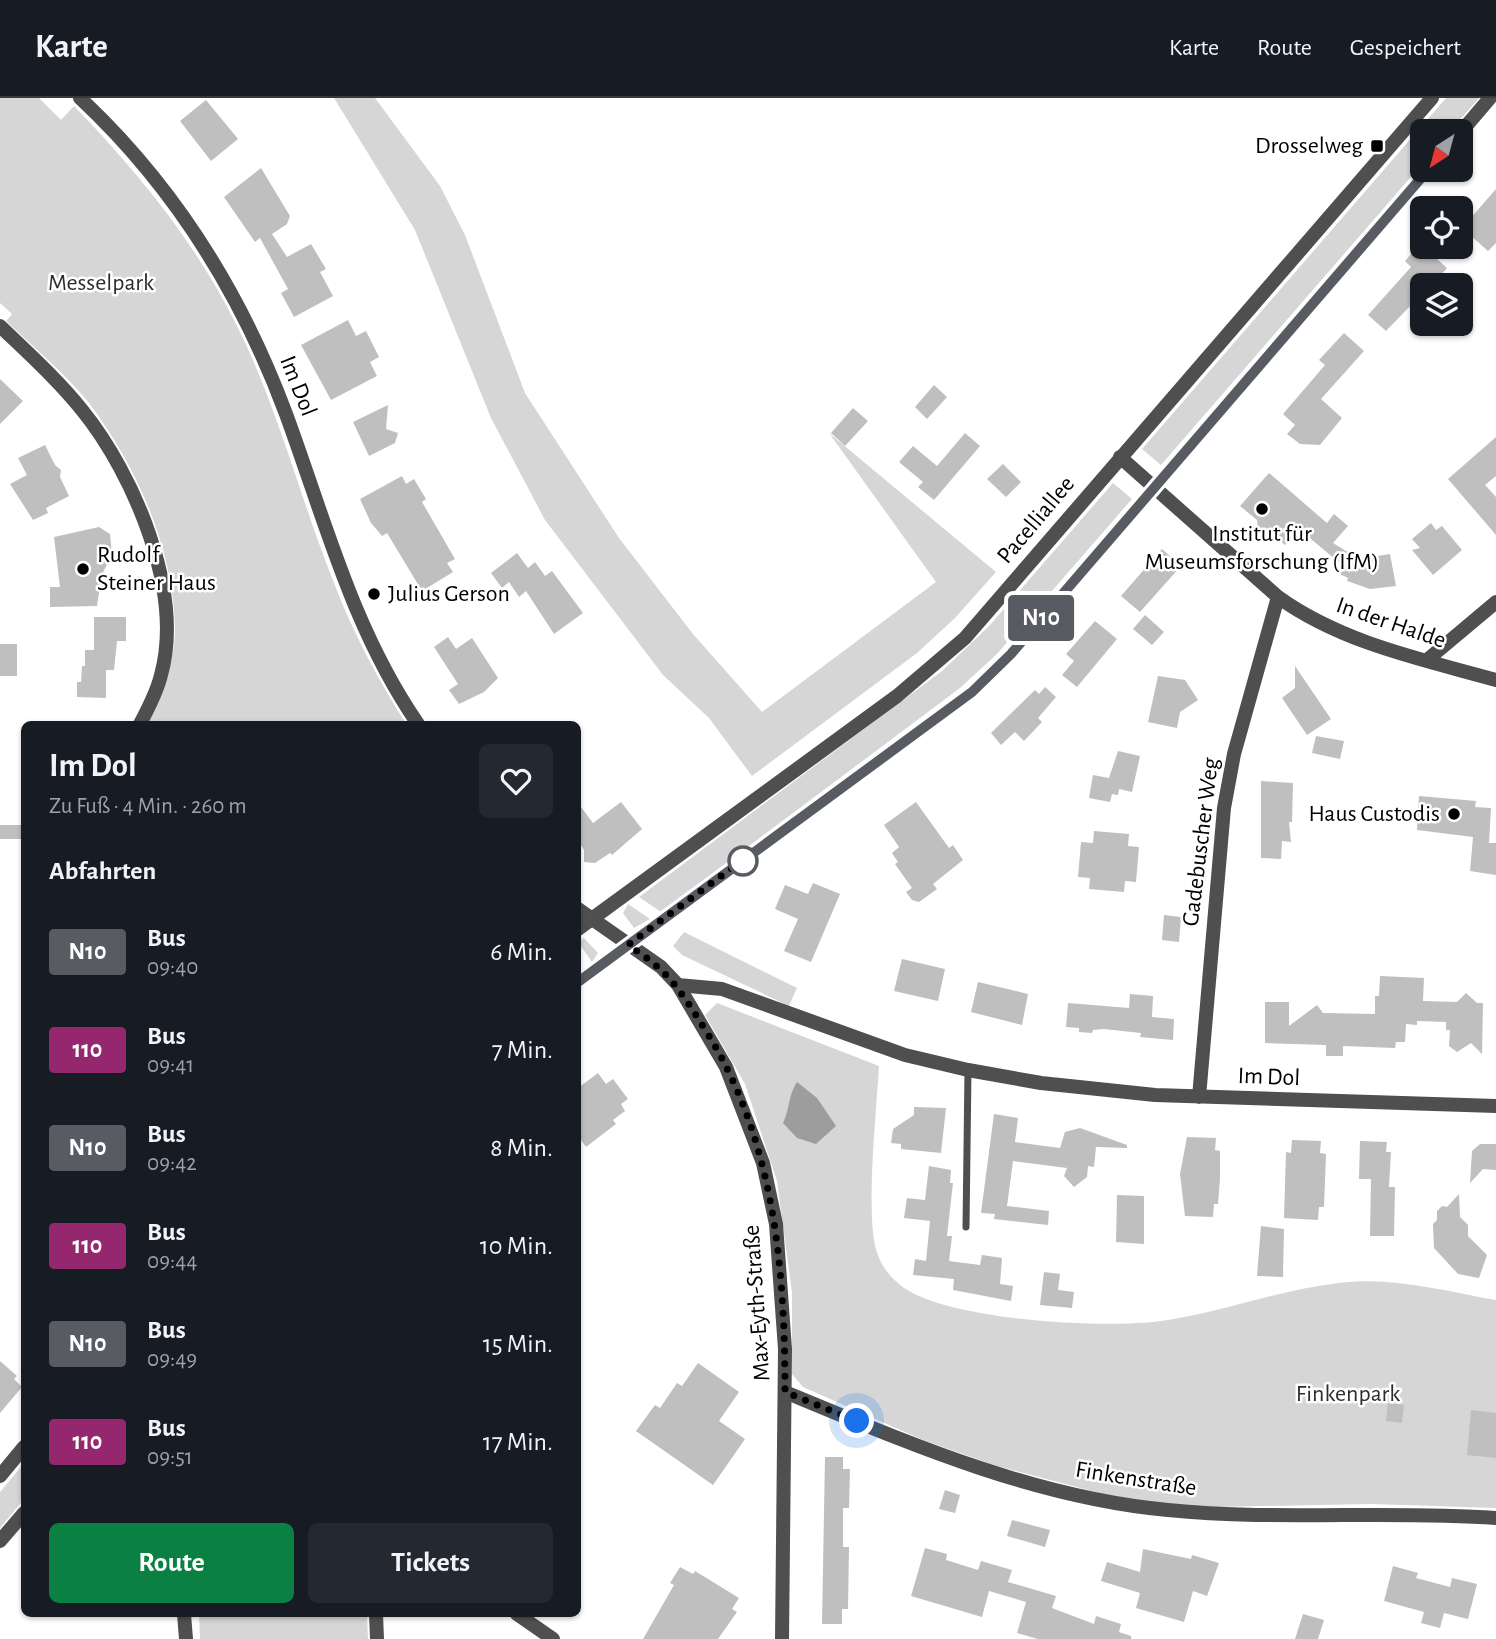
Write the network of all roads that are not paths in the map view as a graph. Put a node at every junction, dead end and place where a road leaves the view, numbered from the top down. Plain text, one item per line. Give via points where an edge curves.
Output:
1 (80, 98) edge
2 (1432, 98) edge
3 (1490, 98) edge
4 (1472, 119) edge
5 (1418, 182) edge
6 (0, 326) edge
7 (1120, 457) junction
8 (1153, 486) junction
9 (1278, 597) junction
10 (1496, 602) edge
11 (1427, 660) junction
12 (1496, 680) edge
13 (141, 721) edge
14 (416, 721) edge
15 (581, 911) edge
16 (591, 919) junction
17 (581, 927) edge
18 (628, 945) junction
19 (581, 980) edge
20 (678, 985) junction
21 (968, 1070) junction
22 (1199, 1097) junction
23 (1496, 1106) edge
24 (965, 1227) dead end
25 (785, 1392) junction
26 (21, 1451) edge
27 (0, 1476) edge
28 (21, 1516) edge
29 (1496, 1518) edge
30 (0, 1541) edge
31 (184, 1617) edge
32 (376, 1617) edge
33 (521, 1617) edge
34 (186, 1639) edge
35 (377, 1639) edge
36 (553, 1639) edge
37 (782, 1639) edge

1 - 14 street, Im Dol via 137,155 182,212 248,323 285,413 342,578 383,668
2 - 7 street, Pacelliallee
3 - 4 street
5 - 8 street
6 - 13 street via 83,411 134,493 152,543 166,610 165,627 162,674
7 - 8 street, In der Halde
7 - 16 street, Pacelliallee via 933,669
8 - 9 street, In der Halde
8 - 18 street via 1011,654 972,692
9 - 11 street, In der Halde via 1330,629
9 - 22 street, Gadebuscher Weg via 1234,754 1224,808
10 - 11 street
11 - 12 street, In der Halde
15 - 16 street
16 - 17 street, Pacelliallee
16 - 18 street
18 - 19 street
18 - 20 street
20 - 21 street, Im Dol via 722,989 866,1042
20 - 25 street, Max-Eyth-Straße via 731,1076 763,1163 783,1289
21 - 22 street, Im Dol via 1097,1091
21 - 24 lane
22 - 23 street, Im Dol
25 - 29 street, Finkenstraße via 972,1466 1102,1501 1249,1517 1453,1514
25 - 37 street, Max-Eyth-Straße
26 - 27 street
28 - 30 street
31 - 34 street
32 - 35 street
33 - 36 street

